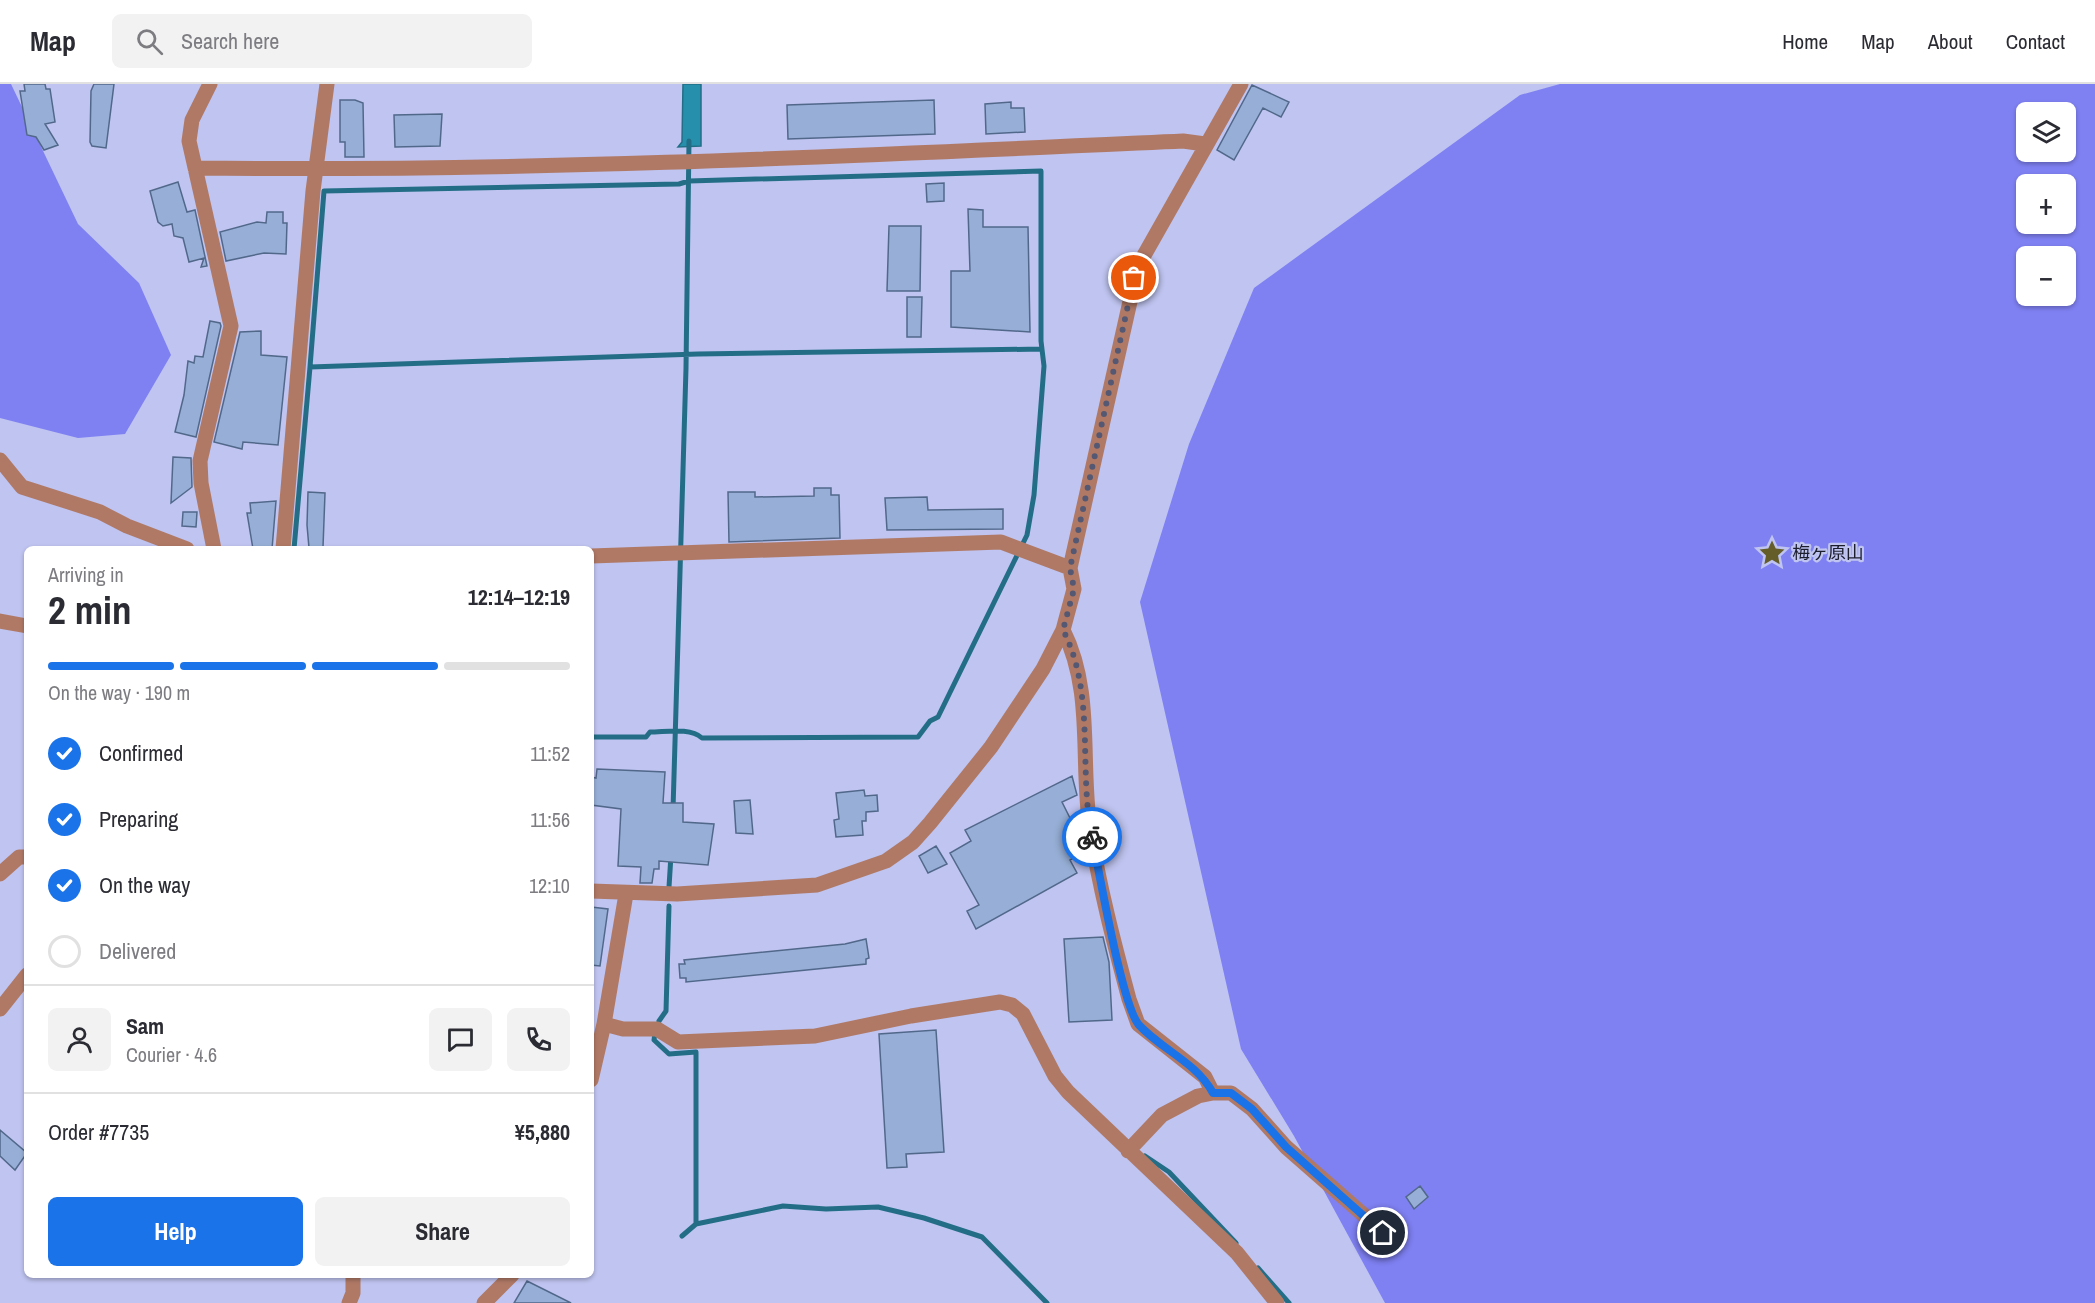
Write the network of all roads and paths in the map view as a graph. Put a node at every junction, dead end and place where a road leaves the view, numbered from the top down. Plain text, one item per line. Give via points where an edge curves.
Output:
1 (210, 84) edge
2 (327, 84) edge
3 (1241, 84) edge
4 (1205, 144) junction
5 (195, 168) junction
6 (317, 169) junction
7 (0, 460) edge
8 (179, 546) edge
9 (213, 546) edge
10 (283, 546) edge
11 (594, 556) edge
12 (1070, 568) junction
13 (0, 621) edge
14 (24, 625) edge
15 (1063, 630) junction
16 (24, 857) edge
17 (0, 874) edge
18 (594, 891) edge
19 (626, 894) junction
20 (24, 979) edge
21 (0, 1010) edge
22 (604, 1024) junction
23 (594, 1067) edge
24 (1213, 1093) junction
25 (1128, 1152) junction
26 (1383, 1233) dead end
27 (353, 1278) edge
28 (509, 1278) edge
29 (349, 1303) edge
30 (484, 1303) edge
31 (1277, 1303) edge

1 - 5 street via 192,120 189,141
2 - 6 street
3 - 4 street
4 - 6 street via 1184,141
4 - 12 street via 1138,266
5 - 6 street
5 - 9 street via 231,326 200,461
6 - 10 street
7 - 8 street via 21,488 100,512
11 - 12 street via 1001,542
12 - 15 street via 1074,589
13 - 14 street
15 - 19 street via 992,747 913,842 886,861 817,885
15 - 24 street via 1075,653 1086,728 1090,826 1129,999 1138,1024 1205,1077
16 - 17 street
18 - 19 street
19 - 22 street
20 - 21 street
22 - 23 street
22 - 25 street via 623,1029 657,1029 678,1042 803,1036 1000,1002 1023,1014 1055,1076
24 - 25 street via 1198,1096 1162,1115
24 - 26 street via 1231,1093 1252,1109 1286,1147
25 - 31 street via 1237,1253
27 - 29 street
28 - 30 street

